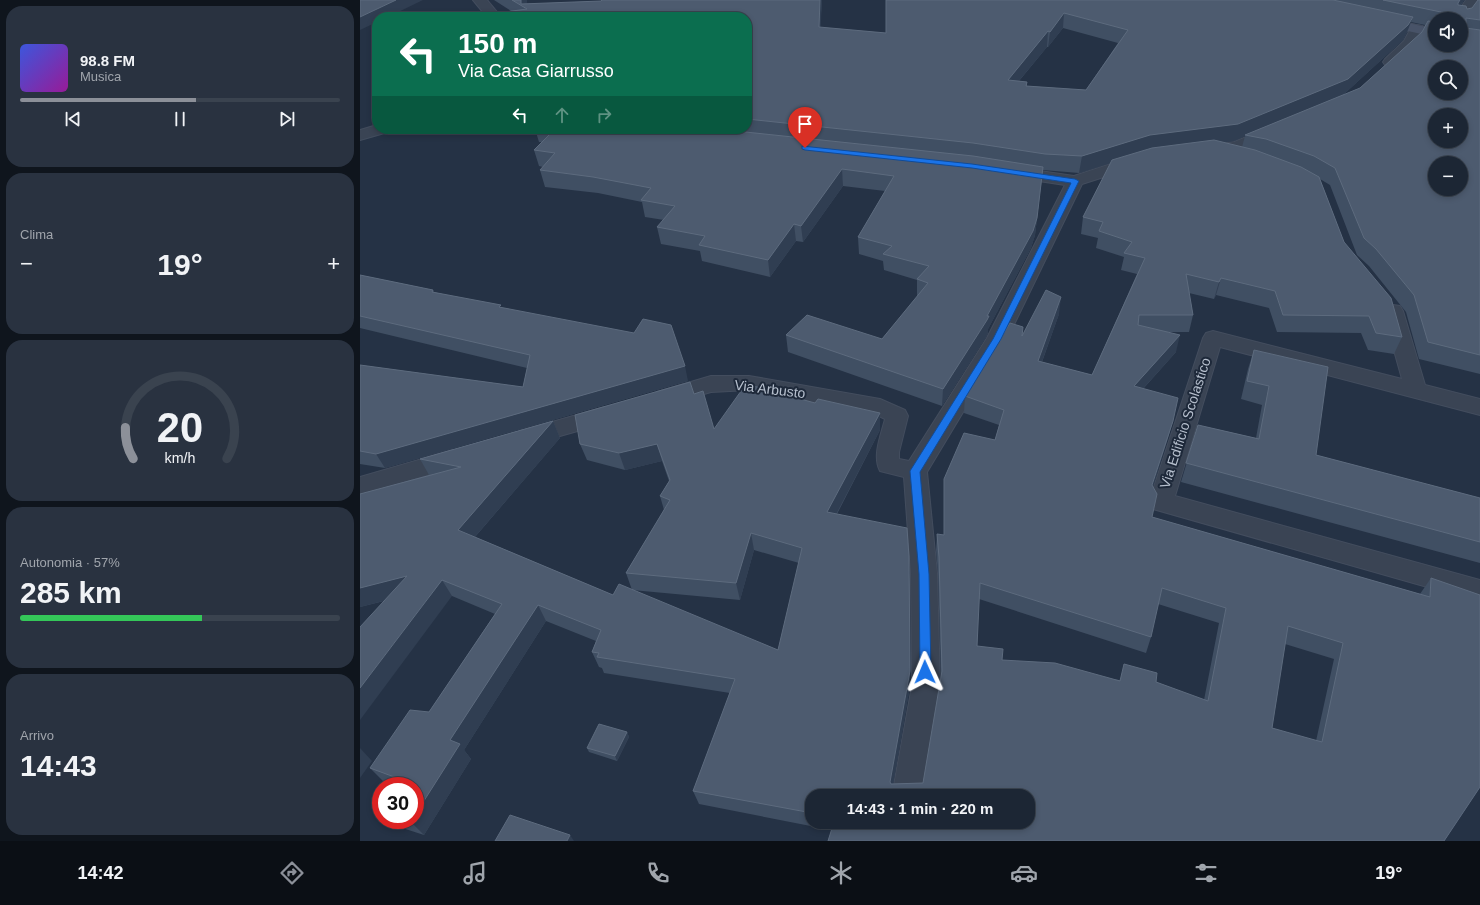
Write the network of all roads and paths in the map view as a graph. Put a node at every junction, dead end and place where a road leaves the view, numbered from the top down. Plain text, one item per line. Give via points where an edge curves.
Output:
1 (480, 0) edge
2 (1473, 0) edge
3 (490, 12) edge
4 (1465, 12) edge
5 (1369, 18) edge
6 (1417, 29) junction
7 (1428, 31) edge
8 (1376, 74) edge
9 (1286, 126) edge
10 (372, 132) edge
11 (360, 135) edge
12 (1147, 158) edge
13 (1248, 160) edge
14 (1001, 170) edge
15 (1075, 181) junction
16 (1381, 295) edge
17 (1416, 391) junction
18 (645, 403) edge
19 (1480, 407) edge
20 (623, 409) edge
21 (508, 443) edge
22 (470, 454) edge
23 (915, 471) junction
24 (360, 486) edge
25 (1480, 591) edge
26 (908, 789) edge
27 (901, 829) edge
28 (898, 841) edge

1 - 3 street
2 - 4 street
5 - 6 main road
6 - 7 main road
6 - 8 street via 1410,43
9 - 13 street via 1237,147 1198,152
10 - 11 street
12 - 15 street
14 - 15 street
15 - 23 street via 997,339
16 - 17 street via 1395,313
17 - 19 street, Via Edificio Scolastico
17 - 25 street, Via Edificio Scolastico via 1212,338 1160,502
18 - 23 street, Via Arbusto via 711,384 749,383 880,406 897,416 888,452 888,465
20 - 21 street
22 - 24 street
23 - 26 street via 924,574 926,686
27 - 28 street

